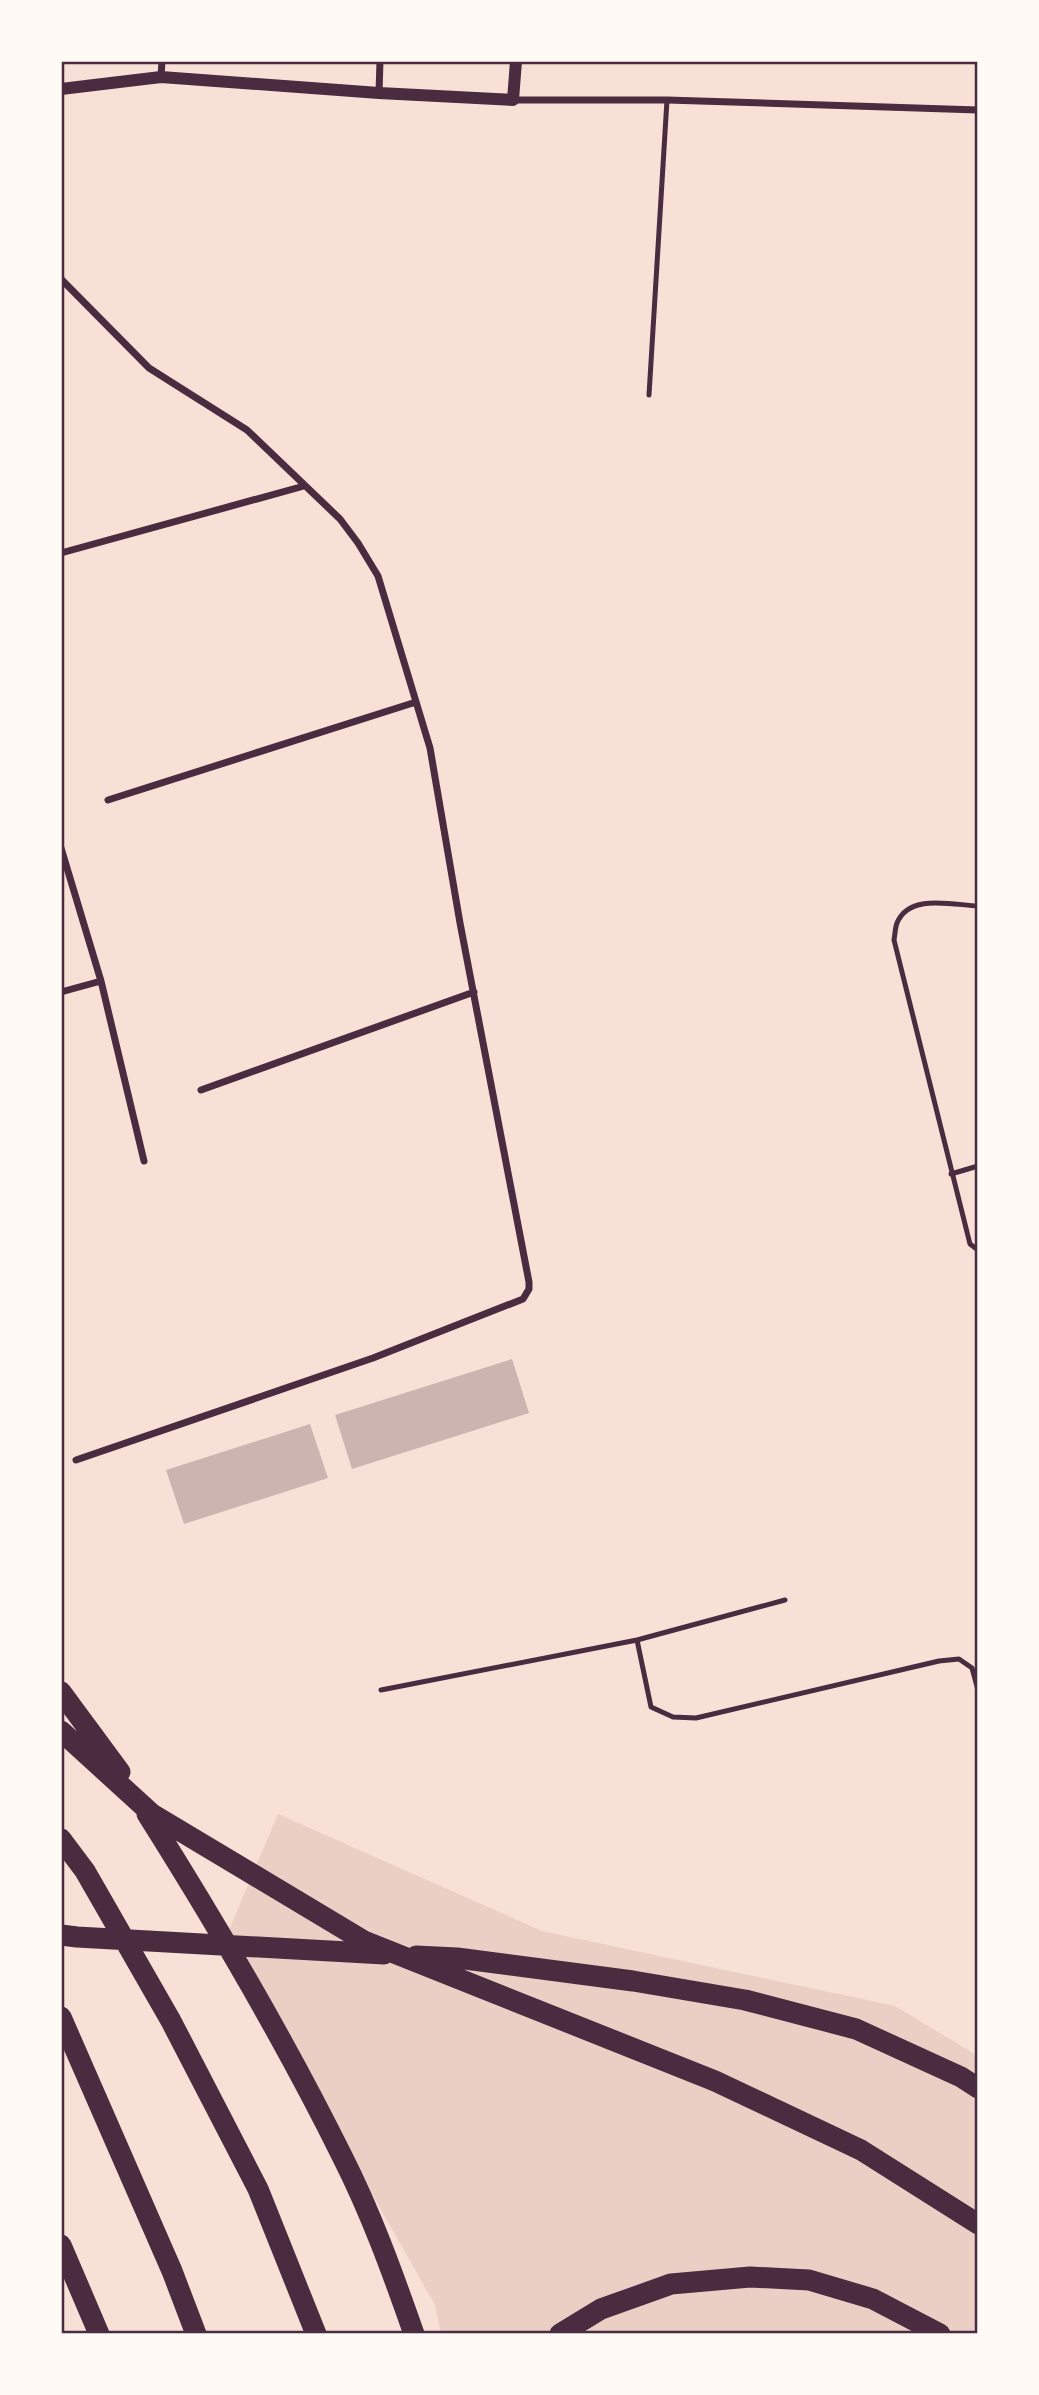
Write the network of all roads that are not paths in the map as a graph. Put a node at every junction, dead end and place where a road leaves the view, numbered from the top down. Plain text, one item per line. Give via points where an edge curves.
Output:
1 (162, 61) edge
2 (380, 61) edge
3 (516, 61) edge
4 (161, 77) junction
5 (61, 89) edge
6 (379, 93) junction
7 (513, 100) junction
8 (667, 100) junction
9 (978, 110) edge
10 (61, 279) edge
11 (649, 395) dead end
12 (304, 486) junction
13 (61, 553) edge
14 (416, 702) junction
15 (108, 800) dead end
16 (61, 848) edge
17 (978, 906) edge
18 (100, 981) junction
19 (61, 992) edge
20 (474, 992) junction
21 (201, 1090) dead end
22 (144, 1161) dead end
23 (978, 1166) edge
24 (951, 1174) junction
25 (978, 1250) edge
26 (76, 1460) dead end
27 (785, 1600) dead end
28 (637, 1640) junction
29 (381, 1690) dead end
30 (978, 1690) edge
31 (61, 1692) edge
32 (61, 1731) edge
33 (61, 1751) edge
34 (152, 1814) junction
35 (61, 1839) edge
36 (61, 1934) edge
37 (61, 2017) edge
38 (978, 2088) edge
39 (978, 2224) edge
40 (61, 2245) edge
41 (99, 2334) edge
42 (197, 2334) edge
43 (316, 2334) edge
44 (414, 2334) edge
45 (560, 2334) edge
46 (940, 2334) edge

1 - 4 street
2 - 6 street
3 - 7 street
4 - 5 street
4 - 6 street
6 - 7 street
7 - 8 street
8 - 9 street
8 - 11 lane
10 - 12 street via 149,368 247,430
12 - 13 street
12 - 14 street via 340,519 377,576
14 - 15 street
14 - 20 street via 430,748
16 - 18 street
17 - 24 lane via 931,902 910,908 897,922 894,940
18 - 19 street
18 - 22 street
20 - 21 street
20 - 26 street via 524,1246 529,1289 523,1299 373,1358
23 - 24 lane
24 - 25 lane via 970,1244
27 - 28 lane
28 - 29 lane
28 - 30 lane via 651,1707 673,1717 696,1718 959,1659 972,1668
31 - 44 highway via 121,1773 208,1910 285,2049 343,2158
32 - 34 highway
33 - 34 highway
34 - 39 highway via 364,1941 715,2081 861,2150
35 - 43 highway via 85,1871 171,2021 258,2189
36 - 38 highway via 457,1958 633,1980 745,2000 856,2029
37 - 42 highway
40 - 41 highway
45 - 46 highway via 601,2309 671,2284 750,2277 809,2280 873,2299

